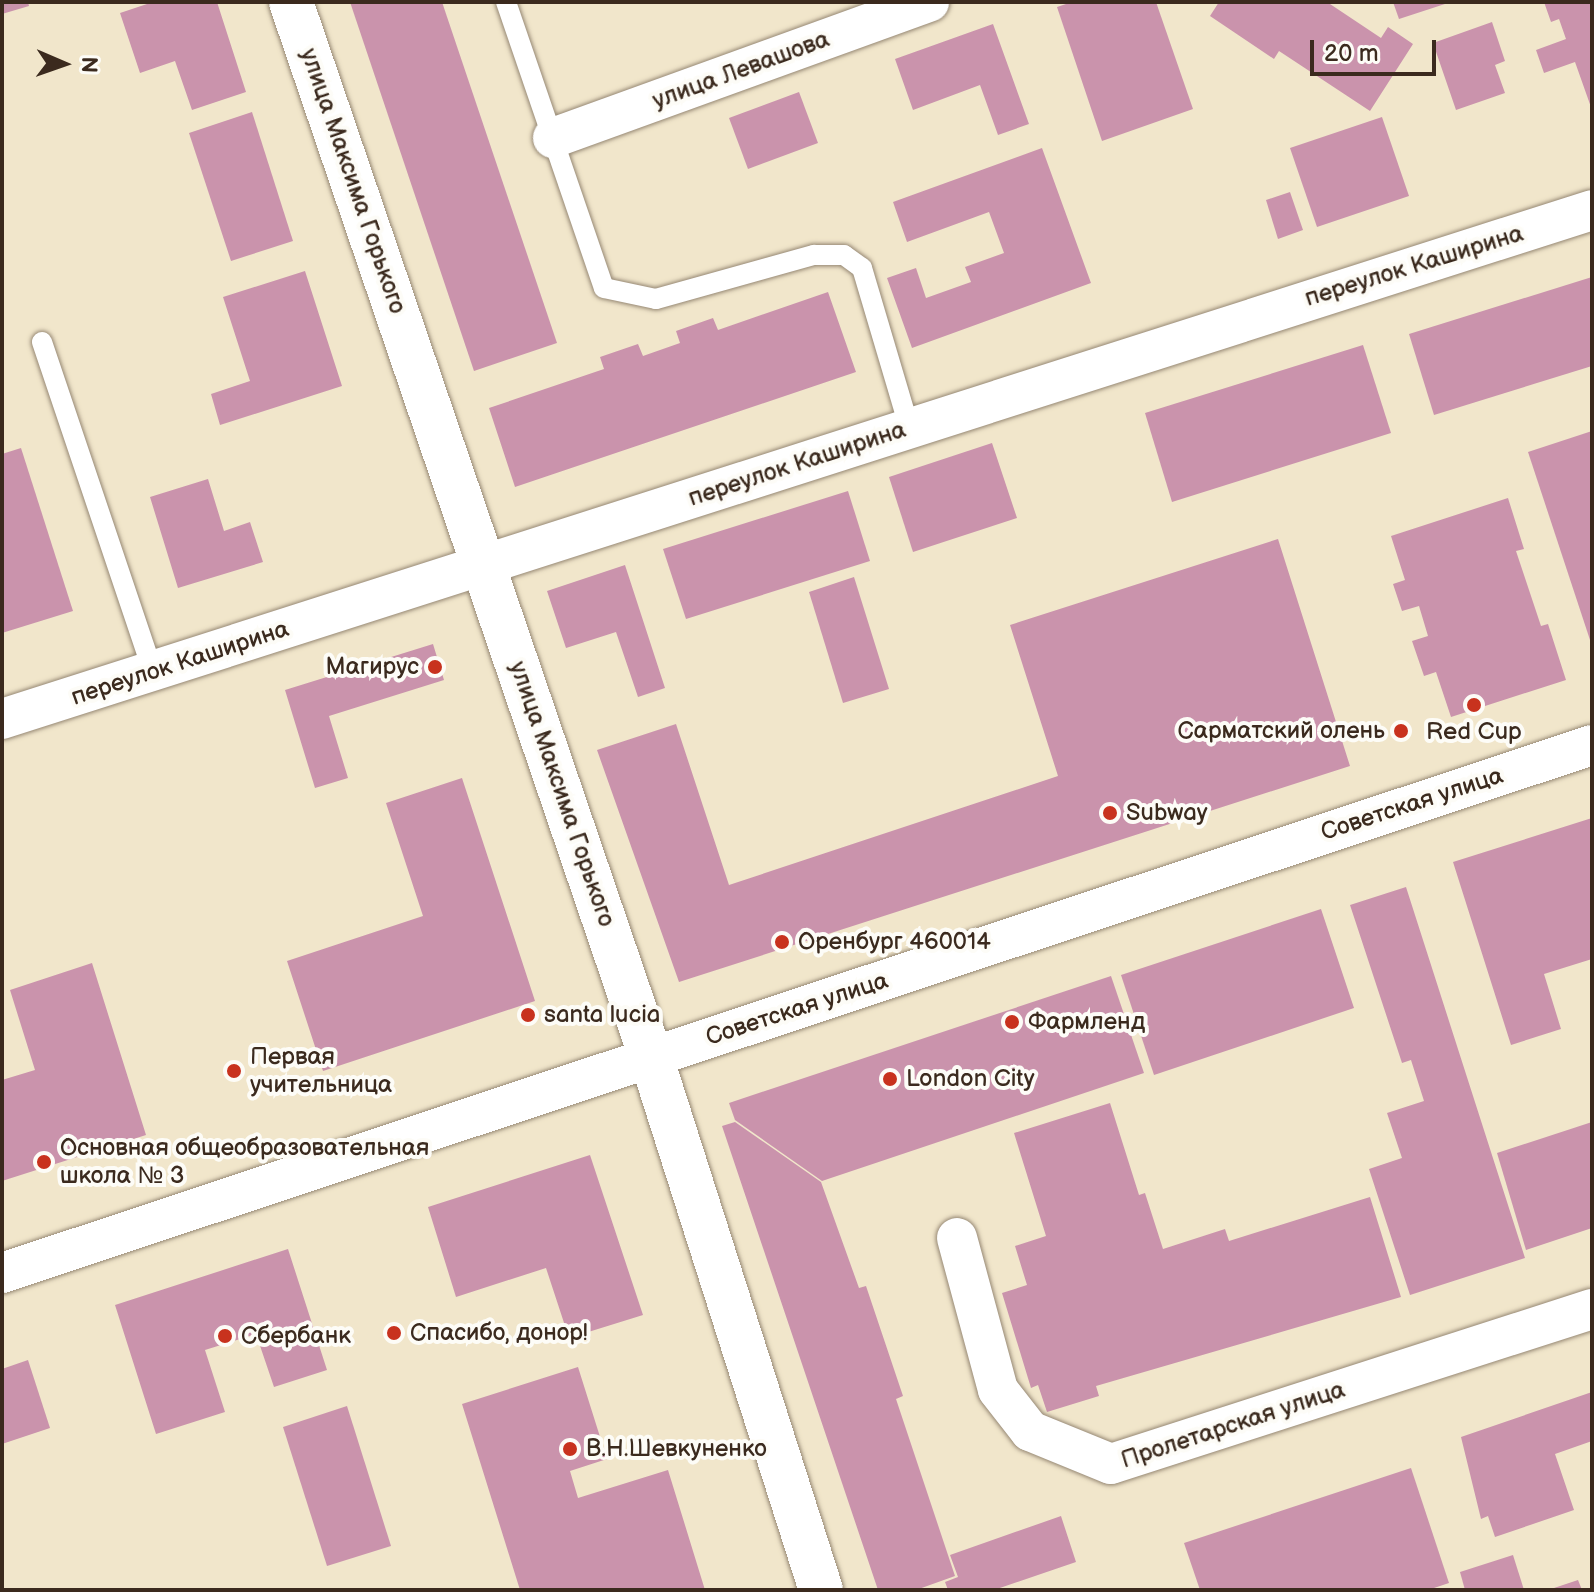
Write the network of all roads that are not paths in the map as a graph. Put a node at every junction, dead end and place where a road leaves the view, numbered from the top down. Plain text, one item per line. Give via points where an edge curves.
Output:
1 (291, 2) edge
2 (506, 2) edge
3 (929, 2) edge
4 (553, 138) junction
5 (1592, 210) edge
6 (42, 342) dead end
7 (909, 427) junction
8 (485, 565) junction
9 (153, 671) junction
10 (2, 719) edge
11 (1592, 745) edge
12 (651, 1057) junction
13 (957, 1238) dead end
14 (2, 1273) edge
15 (1592, 1309) edge
16 (821, 1590) edge

1 - 8 main road, улица Максима Горького
2 - 4 lane
3 - 4 street, улица Левашова
4 - 7 lane via 604,288 656,299 814,255 844,255 862,268
5 - 7 street, переулок Каширина
6 - 9 lane
7 - 8 street, переулок Каширина
8 - 9 street, переулок Каширина
8 - 12 main road, улица Максима Горького
9 - 10 street, переулок Каширина
11 - 12 street, Советская улица
12 - 14 street, Советская улица
12 - 16 main road, улица Максима Горького
13 - 15 street, Пролетарская улица via 998,1390 1030,1431 1111,1464

